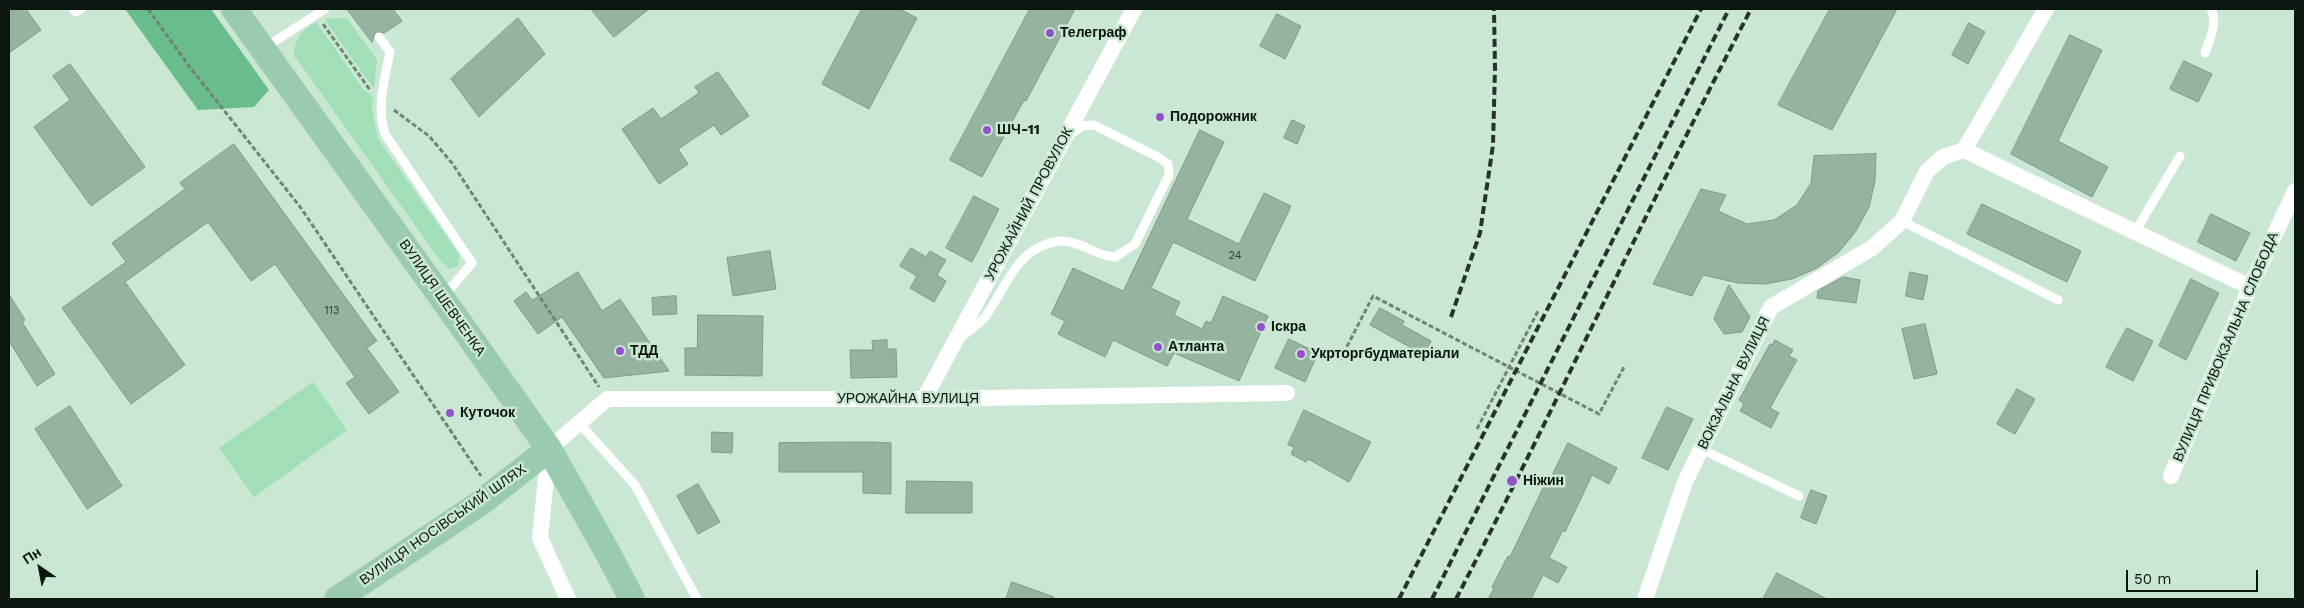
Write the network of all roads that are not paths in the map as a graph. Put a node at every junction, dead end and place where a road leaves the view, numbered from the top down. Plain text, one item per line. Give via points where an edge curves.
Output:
1 (73, 9) edge
2 (81, 9) edge
3 (234, 9) edge
4 (325, 9) edge
5 (1134, 9) edge
6 (2046, 9) edge
7 (2211, 9) edge
8 (379, 37) dead end
9 (263, 49) junction
10 (2205, 52) dead end
11 (1061, 145) junction
12 (1964, 150) junction
13 (2180, 156) dead end
14 (2295, 191) edge
15 (1902, 221) junction
16 (2135, 232) junction
17 (2250, 287) junction
18 (442, 298) junction
19 (2058, 300) dead end
20 (955, 341) junction
21 (1287, 393) dead end
22 (924, 399) junction
23 (579, 423) junction
24 (549, 449) junction
25 (1701, 449) junction
26 (2171, 476) dead end
27 (1799, 496) dead end
28 (337, 599) edge
29 (568, 599) edge
30 (632, 599) edge
31 (697, 599) edge
32 (1645, 599) edge

1 - 2 lane via 76,12
3 - 9 main road, ВУЛИЦЯ ШЕВЧЕНКА
4 - 9 lane
5 - 11 street, УРОЖАЙНИЙ ПРОВУЛОК
6 - 12 street
7 - 10 lane via 2214,29
8 - 18 lane via 390,52 382,101 385,134 472,263
9 - 18 main road, ВУЛИЦЯ ШЕВЧЕНКА
11 - 20 street, УРОЖАЙНИЙ ПРОВУЛОК
11 - 20 lane via 1082,126 1094,125 1168,164 1169,175 1135,244 1115,257 1061,241 1031,252 1017,264 983,318
12 - 15 street, ВОКЗАЛЬНА ВУЛИЦЯ via 1943,157 1927,171
12 - 16 street
13 - 16 lane
14 - 17 street, ВУЛИЦЯ ПРИВОКЗАЛЬНА СЛОБОДА
15 - 19 lane
15 - 25 street, ВОКЗАЛЬНА ВУЛИЦЯ via 1872,248 1771,307
16 - 17 street
17 - 26 street, ВУЛИЦЯ ПРИВОКЗАЛЬНА СЛОБОДА
18 - 24 main road, ВУЛИЦЯ ШЕВЧЕНКА
20 - 22 street, УРОЖАЙНИЙ ПРОВУЛОК
21 - 22 street, УРОЖАЙНА ВУЛИЦЯ
22 - 23 street, УРОЖАЙНА ВУЛИЦЯ via 607,399
23 - 24 street
23 - 31 lane via 635,485
24 - 28 main road, ВУЛИЦЯ НОСІВСЬКИЙ ШЛЯХ via 492,493
24 - 29 street via 540,538
24 - 30 main road, ВУЛИЦЯ ШЕВЧЕНКА
25 - 27 lane
25 - 32 street, ВОКЗАЛЬНА ВУЛИЦЯ via 1685,482

